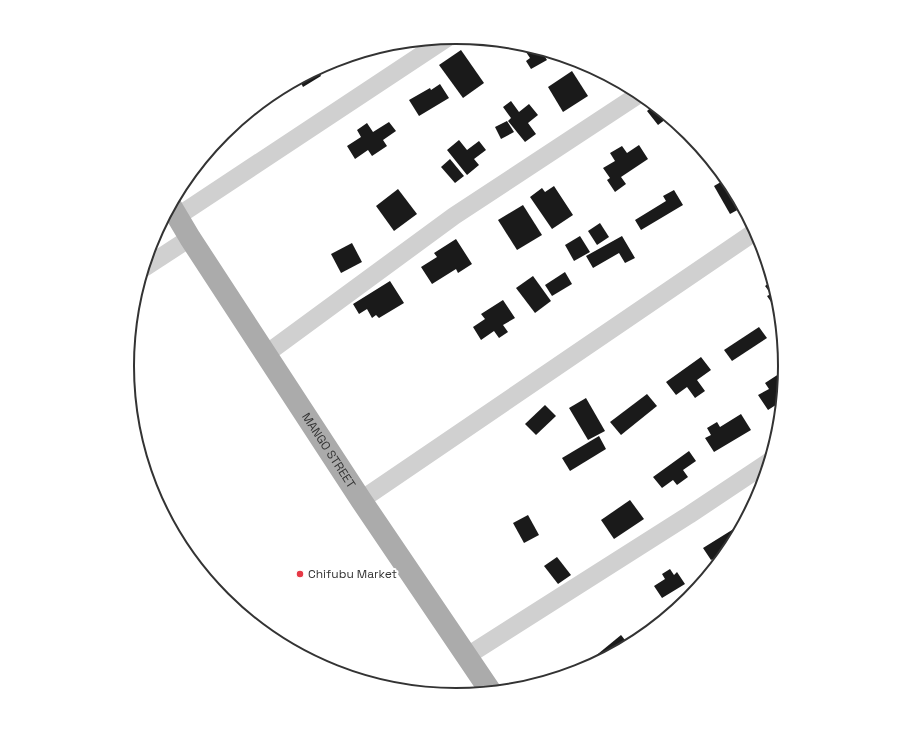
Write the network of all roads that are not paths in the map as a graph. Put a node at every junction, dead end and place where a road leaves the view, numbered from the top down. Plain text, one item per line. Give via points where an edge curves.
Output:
1 (436, 45) edge
2 (635, 98) edge
3 (175, 210) edge
4 (174, 211) edge
5 (750, 235) edge
6 (190, 238) junction
7 (152, 263) edge
8 (266, 354) junction
9 (762, 466) edge
10 (362, 500) junction
11 (467, 656) junction
12 (487, 686) edge

1 - 3 street
2 - 8 street via 454,216
4 - 6 main road, MANGO STREET
5 - 10 street
6 - 7 street
6 - 8 main road, MANGO STREET
8 - 10 main road, MANGO STREET
9 - 11 street
10 - 11 main road, MANGO STREET
11 - 12 main road, MANGO STREET

